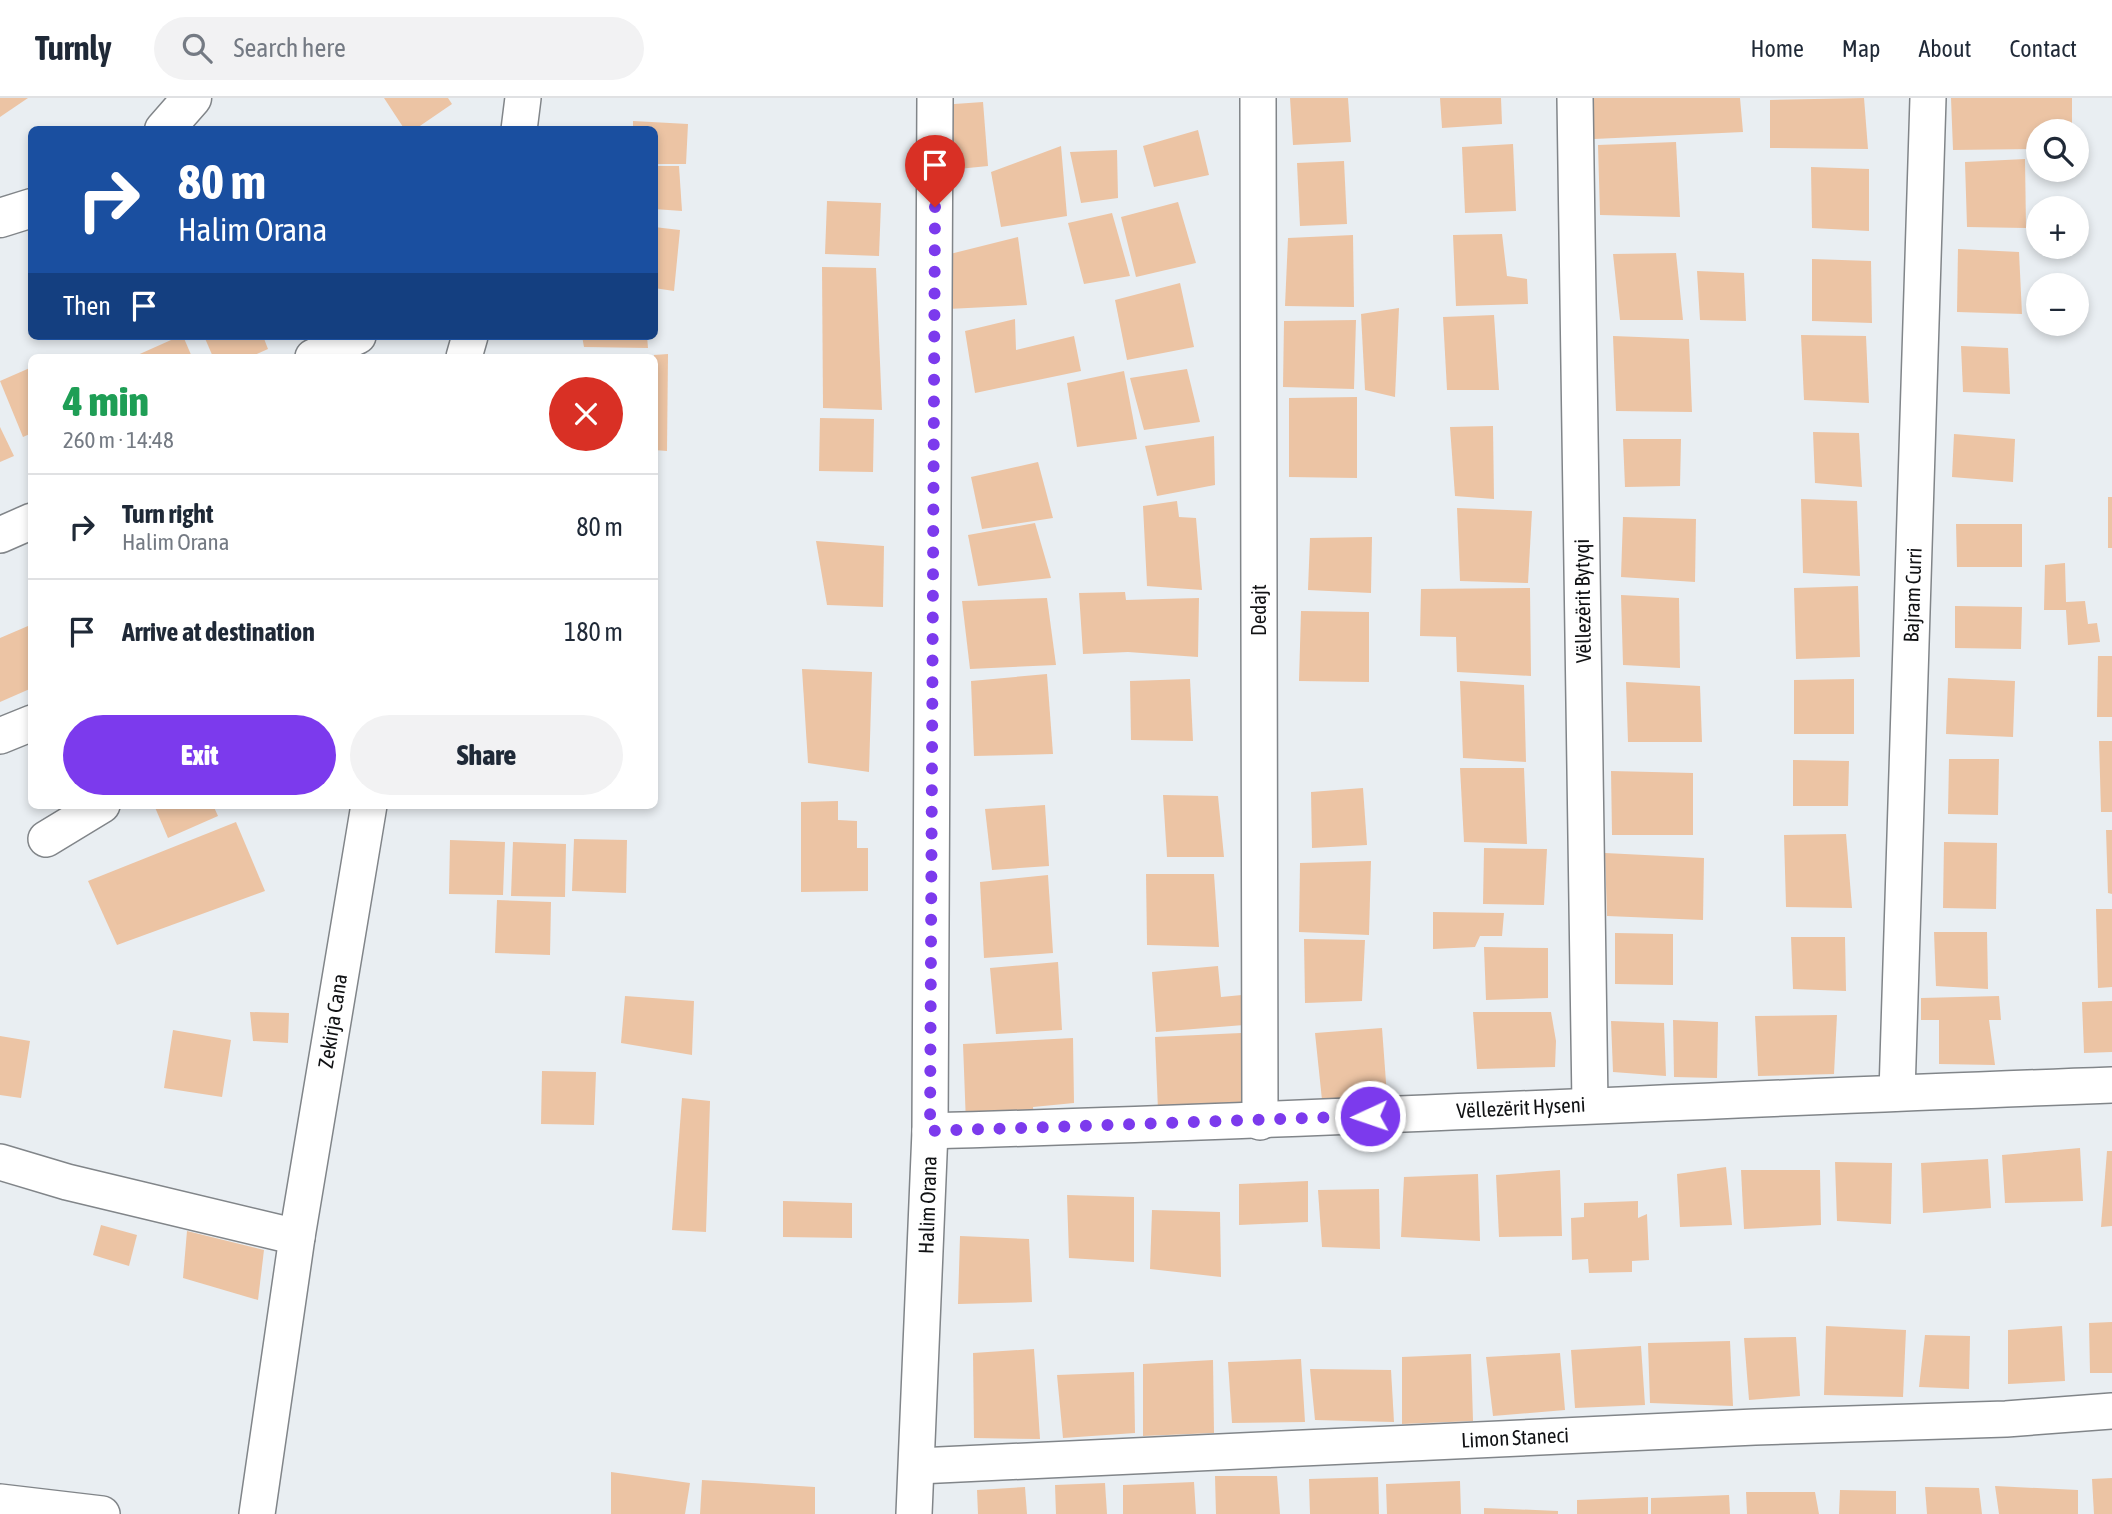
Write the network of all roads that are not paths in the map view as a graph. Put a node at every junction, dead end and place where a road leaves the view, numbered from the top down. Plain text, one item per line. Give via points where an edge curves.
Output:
1 (192, 98) edge
2 (523, 98) edge
3 (936, 98) edge
4 (1258, 98) edge
5 (1575, 98) edge
6 (1928, 98) edge
7 (168, 126) edge
8 (520, 126) edge
9 (28, 209) edge
10 (0, 218) edge
11 (349, 340) edge
12 (319, 354) edge
13 (28, 523) edge
14 (0, 535) edge
15 (28, 725) edge
16 (0, 736) edge
17 (95, 809) edge
18 (368, 809) edge
19 (46, 839) dead end
20 (2112, 1086) edge
21 (1897, 1093) junction
22 (1590, 1105) junction
23 (1260, 1122) junction
24 (930, 1131) junction
25 (0, 1162) edge
26 (297, 1237) junction
27 (2112, 1411) edge
28 (918, 1466) junction
29 (0, 1502) edge
30 (102, 1514) edge
31 (257, 1514) edge
32 (914, 1514) edge

1 - 7 main road
2 - 8 street
3 - 24 street, Halim Orana
4 - 23 street, Dedajt
5 - 22 street, Vëllezërit Bytyqi
6 - 21 street, Bajram Curri
9 - 10 main road
11 - 12 street
13 - 14 street
15 - 16 street
17 - 19 street
18 - 26 street, Zekirja Cana
20 - 21 street, Vëllezërit Hyseni
21 - 22 street, Vëllezërit Hyseni
22 - 23 street, Vëllezërit Hyseni
23 - 24 street, Vëllezërit Hyseni
24 - 28 street, Halim Orana
25 - 26 street
26 - 31 street, Zekirja Cana
27 - 28 street, Limon Staneci
28 - 32 street, Halim Orana
29 - 30 street

